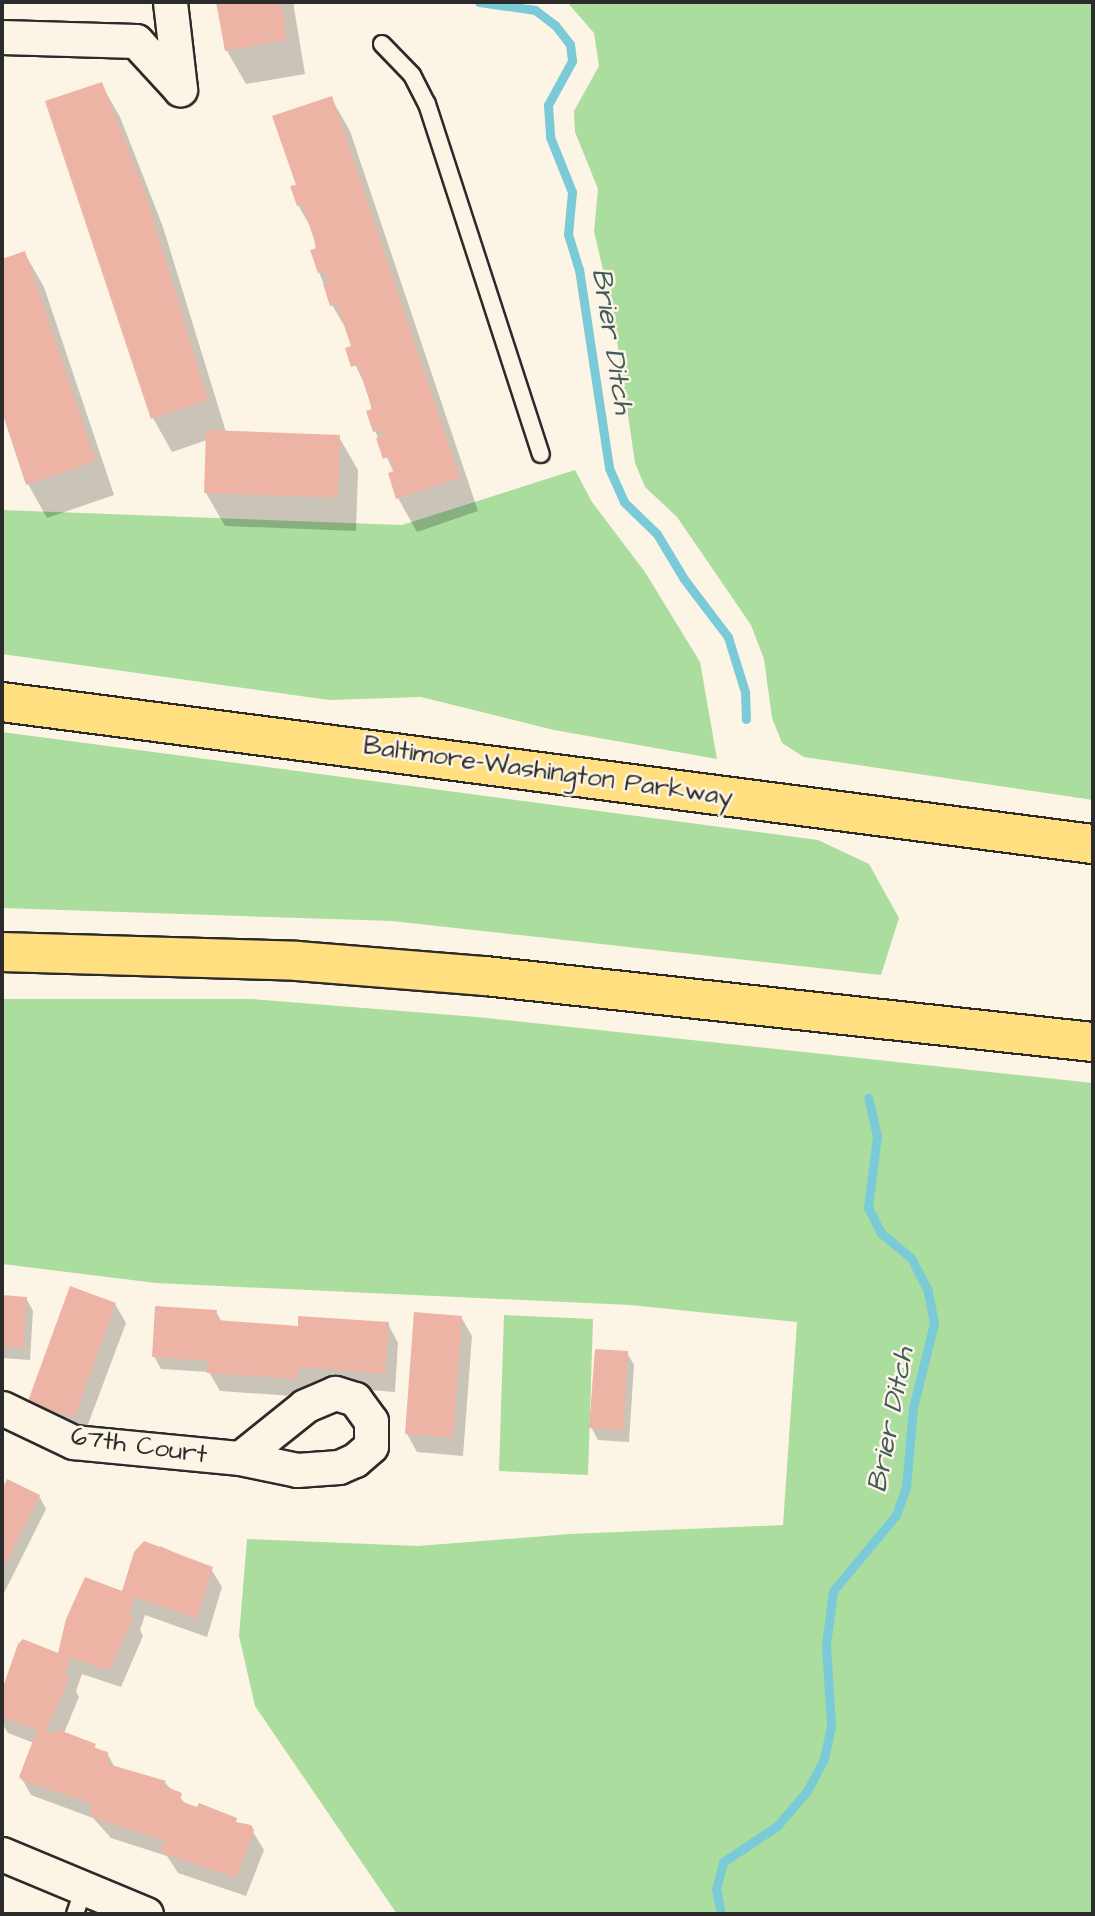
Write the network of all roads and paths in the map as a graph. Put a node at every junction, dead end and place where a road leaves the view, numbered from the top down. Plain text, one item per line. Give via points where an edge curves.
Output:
1 (170, 2) edge
2 (2, 37) edge
3 (382, 44) dead end
4 (541, 454) dead end
5 (2, 702) edge
6 (1093, 844) edge
7 (2, 951) edge
8 (1093, 1042) edge
9 (2, 1408) edge
10 (240, 1458) dead end
11 (2, 1854) edge
12 (79, 1901) edge
13 (146, 1914) edge

1 - 2 street via 180,89 136,41
3 - 4 lane via 411,75 426,104
5 - 6 highway, Baltimore-Washington Parkway
7 - 8 highway via 283,961 458,974
9 - 10 street, 67th Court via 73,1442
11 - 12 street
12 - 13 street

